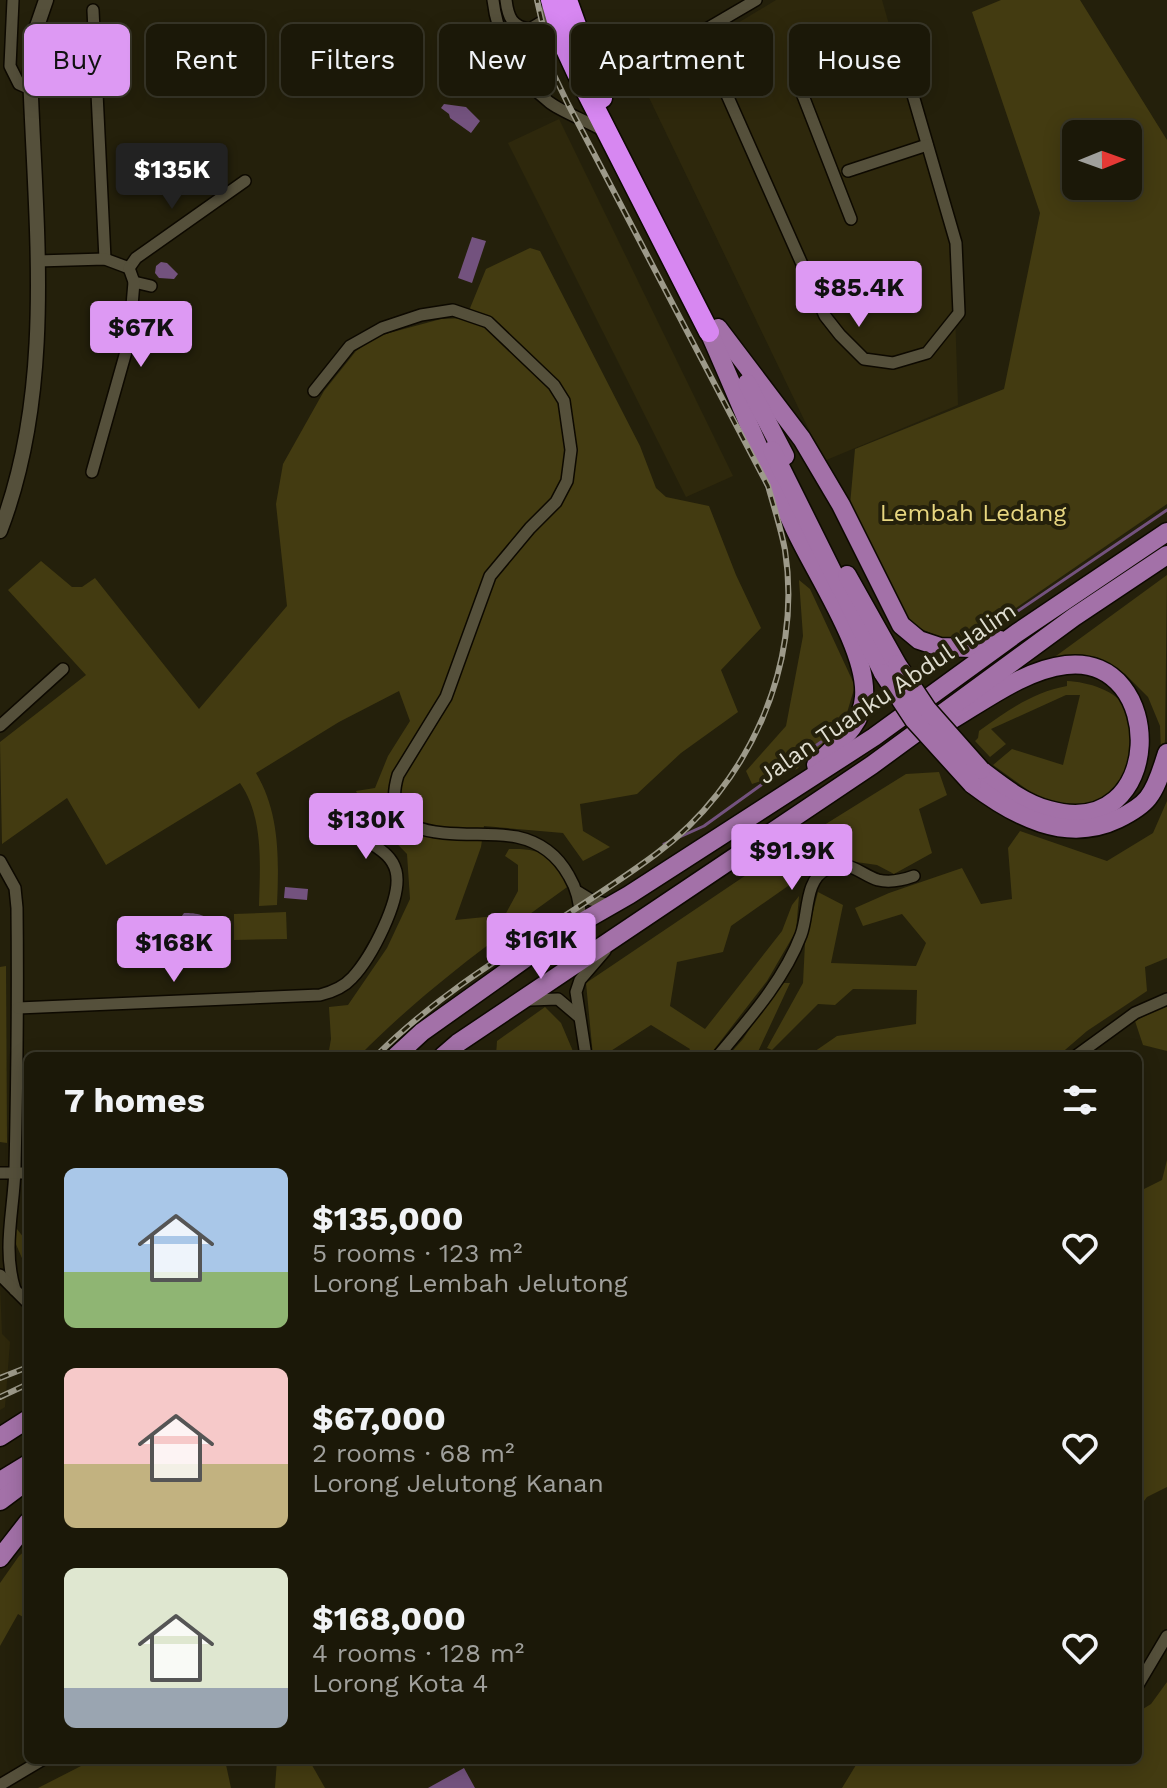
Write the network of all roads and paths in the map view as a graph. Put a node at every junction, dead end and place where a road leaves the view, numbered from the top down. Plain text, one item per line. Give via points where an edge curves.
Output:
1 (13, 0) edge
2 (46, 0) edge
3 (493, 0) edge
4 (506, 0) edge
5 (550, 0) edge
6 (567, 0) edge
7 (756, 0) edge
8 (93, 10) dead end
9 (38, 24) edge
10 (575, 24) edge
11 (716, 24) edge
12 (24, 86) edge
13 (30, 96) edge
14 (601, 96) edge
15 (727, 96) edge
16 (803, 96) edge
17 (913, 96) edge
18 (608, 133) junction
19 (927, 145) junction
20 (848, 171) dead end
21 (245, 181) dead end
22 (851, 219) dead end
23 (105, 259) junction
24 (37, 261) junction
25 (129, 268) junction
26 (134, 282) junction
27 (151, 286) dead end
28 (713, 330) junction
29 (314, 391) dead end
30 (92, 472) dead end
31 (3, 512) edge
32 (0, 531) edge
33 (1167, 532) edge
34 (1167, 555) edge
35 (1017, 633) junction
36 (63, 669) dead end
37 (0, 726) edge
38 (1167, 753) edge
39 (884, 756) junction
40 (977, 777) junction
41 (797, 785) junction
42 (394, 803) junction
43 (0, 861) edge
44 (914, 876) dead end
45 (578, 892) junction
46 (611, 906) junction
47 (580, 923) junction
48 (626, 932) junction
49 (1167, 999) edge
50 (18, 1008) junction
51 (578, 1016) junction
52 (495, 1017) junction
53 (400, 1052) edge
54 (448, 1052) edge
55 (585, 1052) edge
56 (721, 1052) edge
57 (1081, 1052) edge
58 (0, 1173) edge
59 (15, 1173) junction
60 (24, 1173) edge
61 (0, 1275) edge
62 (15, 1290) junction
63 (24, 1299) edge
64 (24, 1422) edge
65 (0, 1437) edge
66 (24, 1466) edge
67 (0, 1481) edge
68 (24, 1483) edge
69 (0, 1501) edge
70 (24, 1527) edge
71 (0, 1558) edge
72 (1167, 1636) edge
73 (1142, 1678) edge
74 (35, 1764) edge
75 (0, 1785) edge

1 - 12 street via 10,66
2 - 9 street
3 - 18 street via 510,55 533,85 549,102
4 - 5 street via 510,19 530,29 545,20
5 - 18 highway via 564,45
6 - 10 highway
7 - 11 street
8 - 23 street
13 - 24 street
14 - 28 highway
15 - 19 street via 825,316 864,359 893,363 927,353 959,313 956,243
16 - 22 street
17 - 19 street
18 - 28 highway
19 - 20 street
21 - 25 street
23 - 24 street
23 - 25 street
24 - 31 street via 30,406 20,467
25 - 26 street
26 - 27 street
26 - 30 street via 125,362
28 - 35 main road via 802,439 901,625 919,640 940,647 989,645
28 - 40 main road, bridge via 839,559 890,668
28 - 41 main road via 864,681 856,723
29 - 42 street via 360,340 421,315 453,310 488,322 564,401 571,458 567,481 556,502 490,576 446,697 398,775
31 - 32 street
33 - 35 main road, Jalan Tuanku Abdul Halim
34 - 39 main road, Jalan Tuanku Abdul Halim
35 - 41 main road, Jalan Tuanku Abdul Halim via 874,737
36 - 37 street
38 - 40 main road via 1148,799 1105,826 1077,830 1045,825 1004,806
39 - 40 main road via 1015,684 1060,666 1111,672 1132,689 1144,709 1150,737 1139,775 1126,794 1093,812 1052,811
39 - 48 main road, Jalan Tuanku Abdul Halim
41 - 46 main road, Jalan Tuanku Abdul Halim
42 - 45 street via 398,815 435,834 478,833 537,844 562,862
42 - 50 street via 361,802 352,809 354,830 394,863 397,890 354,977 334,992
43 - 50 street via 15,888
44 - 56 street via 882,881 843,866 816,877 802,933 787,966
45 - 46 street
45 - 47 street
46 - 47 main road, Jalan Tuanku Abdul Halim
47 - 53 main road, Jalan Tuanku Abdul Halim
48 - 51 street via 580,980
48 - 52 main road, Jalan Tuanku Abdul Halim
49 - 57 street via 1135,1013
50 - 59 street
51 - 52 street via 565,1003 548,997
51 - 55 street
52 - 54 main road, Jalan Tuanku Abdul Halim
58 - 59 street
59 - 60 street
59 - 62 street via 7,1241
61 - 62 street
62 - 63 street
64 - 65 main road
66 - 67 main road
68 - 69 main road
70 - 71 main road
72 - 73 street
74 - 75 street

